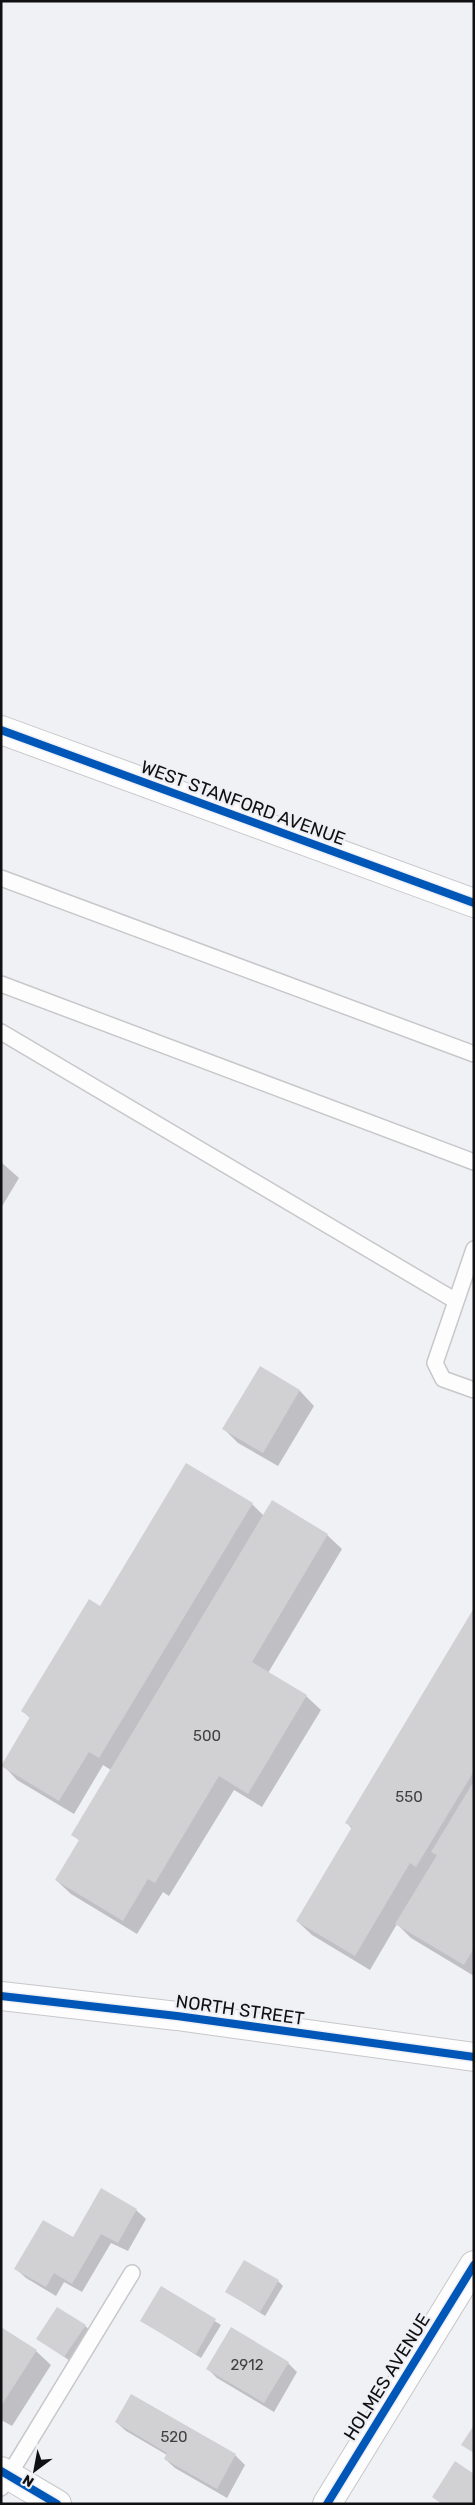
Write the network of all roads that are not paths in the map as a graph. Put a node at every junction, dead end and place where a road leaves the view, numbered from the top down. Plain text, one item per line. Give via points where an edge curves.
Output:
1 (1, 730) edge
2 (1, 878) edge
3 (474, 903) edge
4 (1, 984) edge
5 (1, 1032) edge
6 (474, 1054) edge
7 (474, 1162) edge
8 (474, 1248) edge
9 (456, 1301) junction
10 (474, 1390) edge
11 (1, 1996) edge
12 (474, 2057) edge
13 (474, 2265) edge
14 (132, 2272) dead end
15 (4, 2478) edge
16 (57, 2504) edge
17 (327, 2504) edge

1 - 3 street, WEST STANFORD AVENUE
2 - 6 lane
4 - 7 lane
5 - 9 lane
8 - 9 lane
9 - 10 lane via 435,1363 443,1379
11 - 12 street, NORTH STREET via 177,2016
13 - 17 street, HOLMES AVENUE
14 - 15 lane
15 - 16 street

